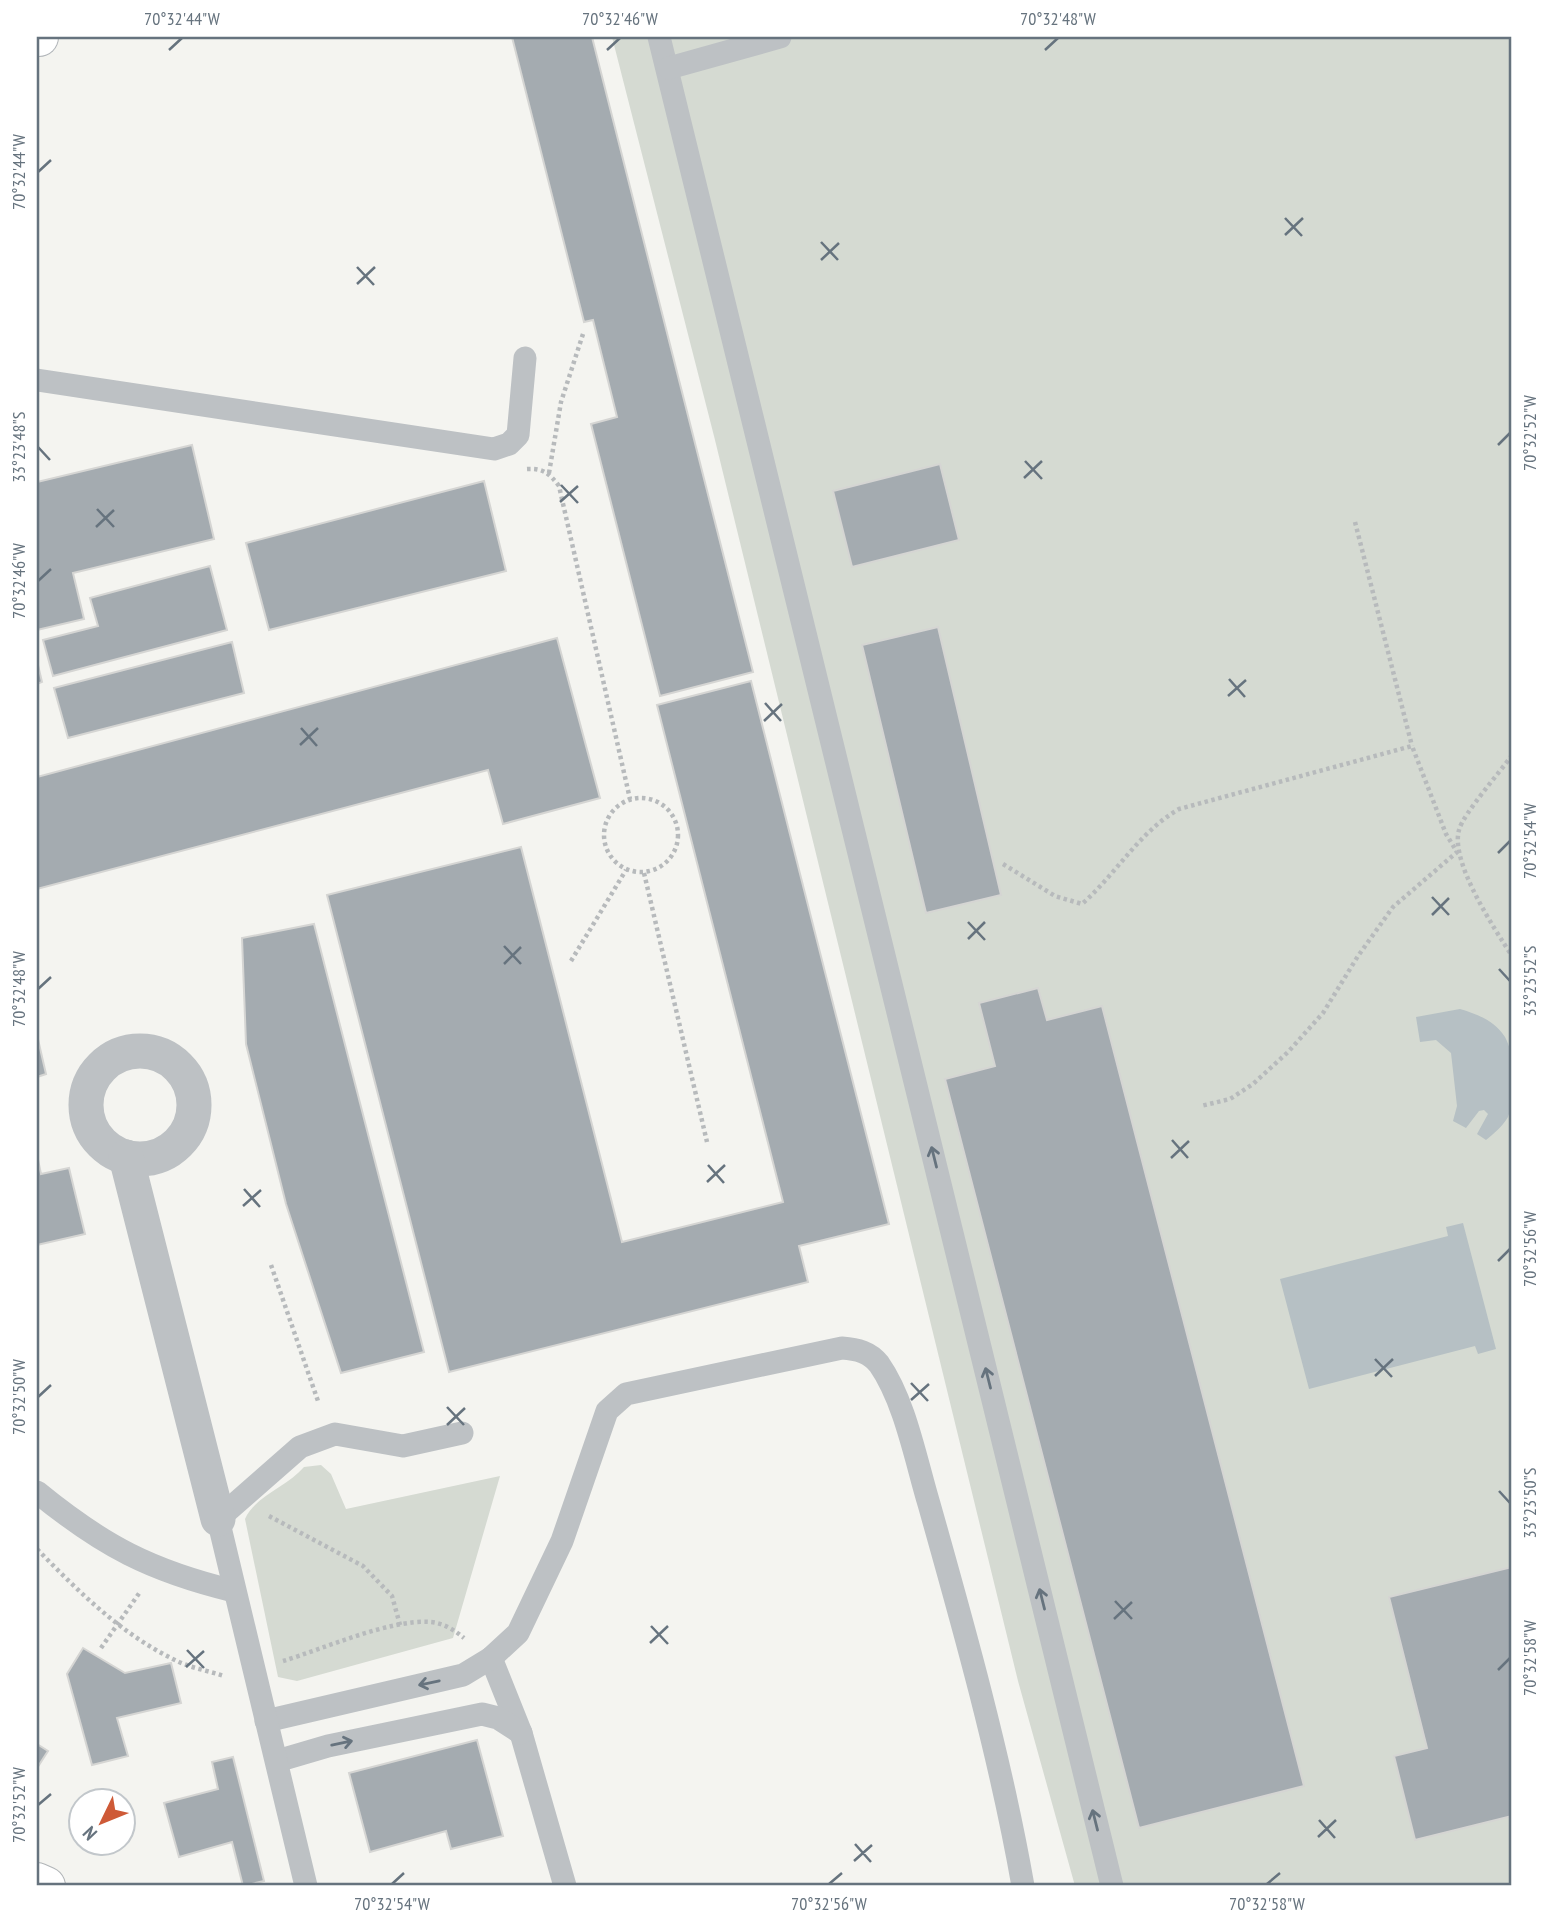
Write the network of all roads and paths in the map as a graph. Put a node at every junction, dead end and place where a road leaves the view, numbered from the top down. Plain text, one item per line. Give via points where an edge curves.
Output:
1 (659, 37) edge
2 (780, 37) edge
3 (668, 68) junction
4 (583, 334) dead end
5 (525, 358) dead end
6 (37, 380) edge
7 (494, 449) junction
8 (549, 474) junction
9 (1354, 522) dead end
10 (1412, 746) junction
11 (1512, 755) edge
12 (631, 799) junction
13 (1457, 852) junction
14 (1003, 864) dead end
15 (626, 870) junction
16 (644, 873) junction
17 (1512, 956) edge
18 (571, 961) dead end
19 (1201, 1106) dead end
20 (707, 1142) dead end
21 (125, 1157) junction
22 (271, 1265) dead end
23 (319, 1404) dead end
24 (462, 1433) dead end
25 (37, 1492) edge
26 (230, 1508) junction
27 (155, 1567) junction
28 (234, 1591) junction
29 (400, 1625) dead end
30 (101, 1648) dead end
31 (491, 1657) junction
32 (266, 1721) junction
33 (522, 1733) junction
34 (276, 1761) junction
35 (37, 1882) edge
36 (46, 1886) edge
37 (306, 1886) edge
38 (565, 1886) edge
39 (1023, 1886) edge
40 (1112, 1886) edge

1 - 3 lane
2 - 3 lane
40 -> 3 lane
4 - 8 path via 561,402
5 - 7 lane via 518,435
6 - 7 lane
7 - 8 path via 508,467
8 - 12 path via 559,486
9 - 10 path
10 - 13 path
10 - 14 path via 1180,808 1154,824 1082,904 1055,896
11 - 13 path via 1459,828
12 - 15 path via 615,808 606,824 604,842 612,858
12 - 16 path via 648,798 664,806 676,820 679,838 674,855 661,868
13 - 17 path
13 - 19 path via 1394,907 1323,1013 1288,1052 1230,1100
15 - 16 path
15 - 18 path
16 - 20 path
21 - 21 street via 163,1155 180,1143 191,1127 204,1078 146,1050 109,1060 94,1076 87,1093 87,1113 104,1146
21 - 26 street
22 - 23 path
24 - 26 lane via 403,1446 335,1434 300,1447
25 - 27 lane via 81,1527
26 - 28 lane
26 - 29 path via 277,1522 363,1566 392,1596
27 - 28 lane
27 - 30 path
28 - 32 lane
31 -> 32 lane via 463,1675
31 - 33 lane
31 - 39 lane via 518,1633 562,1541 607,1411 617,1400 626,1394 842,1348 869,1354 891,1387 911,1443 1010,1810
32 - 34 lane
34 -> 33 lane via 482,1714
33 - 38 lane
34 - 37 lane
35 - 36 main road

